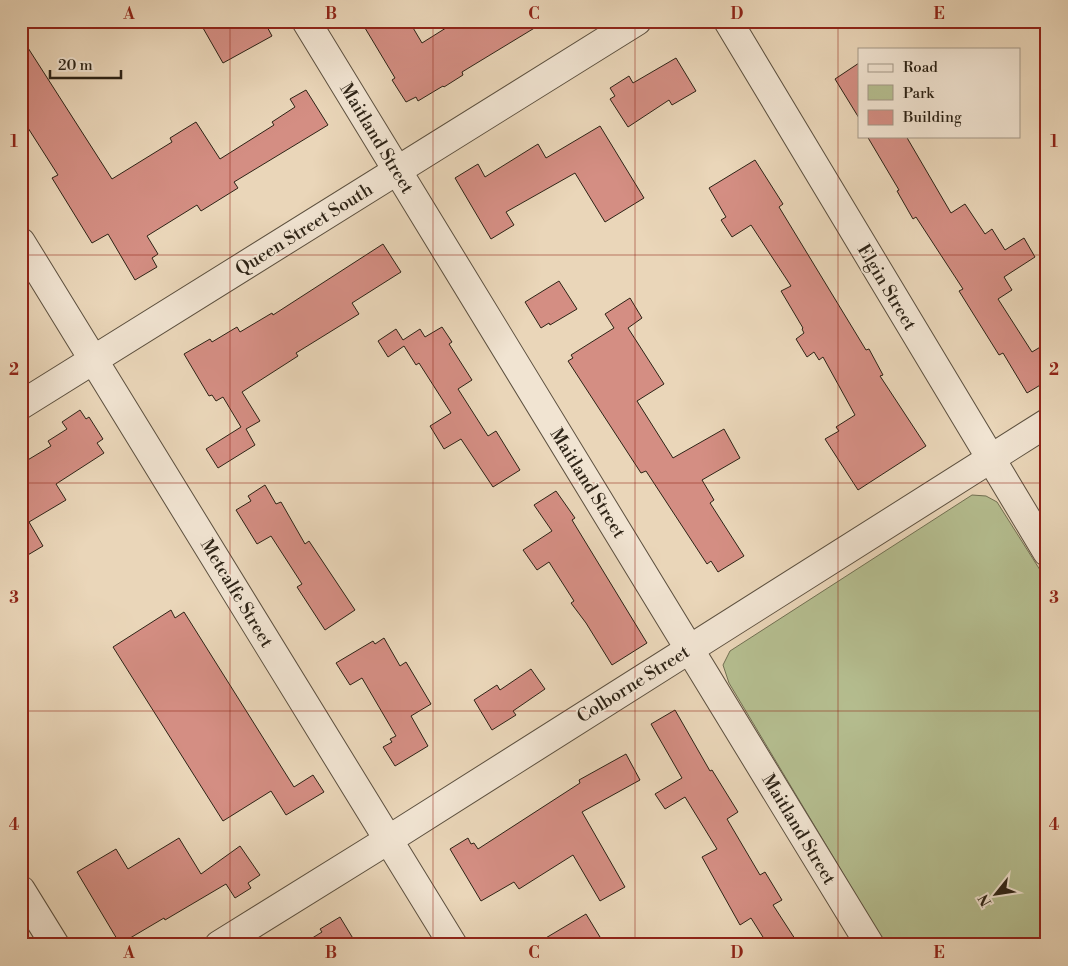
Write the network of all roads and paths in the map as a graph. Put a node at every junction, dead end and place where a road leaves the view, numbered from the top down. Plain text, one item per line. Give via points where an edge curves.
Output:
1 (306, 21) edge
2 (638, 21) edge
3 (728, 21) edge
4 (397, 170) junction
5 (21, 242) edge
6 (94, 359) junction
7 (21, 405) edge
8 (1047, 423) edge
9 (990, 458) junction
10 (1047, 552) edge
11 (690, 648) junction
12 (388, 840) junction
13 (21, 890) edge
14 (55, 945) edge
15 (219, 945) edge
16 (453, 945) edge
17 (870, 945) edge

1 - 4 street, Maitland Street
2 - 4 street, Queen Street South
3 - 9 street, Elgin Street
4 - 6 street, Queen Street South
4 - 11 street, Maitland Street
5 - 6 street, Metcalfe Street
6 - 7 street, Queen Street South
6 - 12 street, Metcalfe Street
8 - 9 street, Colborne Street
9 - 10 street, Elgin Street
9 - 11 street, Colborne Street
11 - 12 street, Colborne Street
11 - 17 street, Maitland Street
12 - 15 street, Colborne Street
12 - 16 street, Metcalfe Street
13 - 14 street

